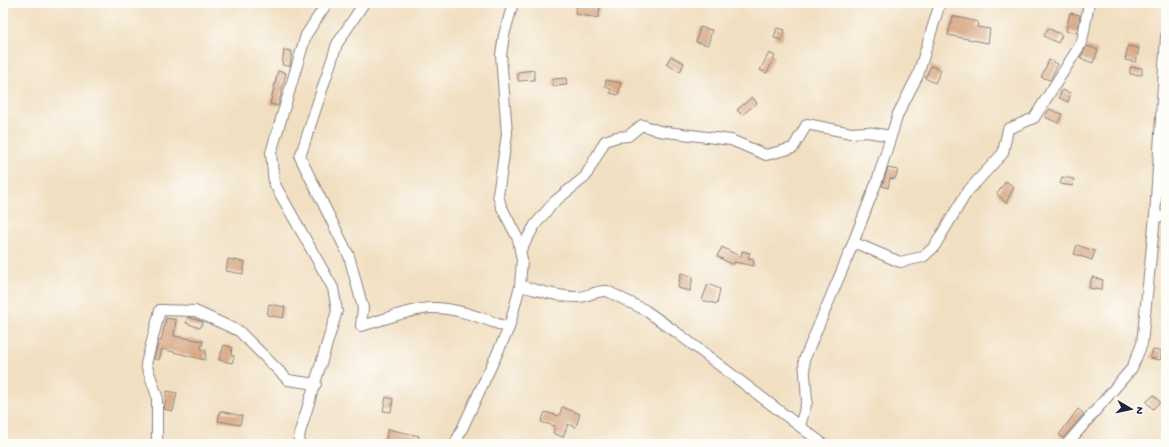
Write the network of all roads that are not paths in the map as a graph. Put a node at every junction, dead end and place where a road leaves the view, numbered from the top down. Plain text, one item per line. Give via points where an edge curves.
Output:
1 (327, 3) edge
2 (364, 3) edge
3 (513, 3) edge
4 (940, 3) edge
5 (1089, 3) edge
6 (1166, 36) edge
7 (1164, 91) edge
8 (891, 136) junction
9 (1155, 216) junction
10 (1166, 217) edge
11 (853, 242) junction
12 (520, 251) junction
13 (520, 286) junction
14 (509, 328) junction
15 (316, 384) junction
16 (800, 426) junction
17 (157, 444) edge
18 (298, 444) edge
19 (455, 444) edge
20 (824, 444) edge
21 (1067, 444) edge

1 - 15 street via 306,35 271,153 274,183 333,288 337,311
2 - 14 street via 337,44 300,157 349,256 363,308 361,326 432,308 467,313
3 - 12 street via 501,55 507,134 498,195 518,239
4 - 8 street via 918,75 898,114
5 - 11 street via 1082,42 1034,118 1008,129 1003,153 967,192 938,241 923,257 900,262
6 - 7 street
7 - 9 street
8 - 11 street via 877,181
8 - 12 street via 867,132 851,133 807,124 793,148 766,155 731,140 659,131 642,125 628,136 605,140 585,177 554,202 535,225
9 - 10 street
9 - 21 street via 1139,355 1132,368
11 - 16 street via 804,360 807,401
12 - 13 street
13 - 14 street
13 - 16 street via 566,297 581,297 602,290 645,310
14 - 19 street
15 - 17 street via 288,380 239,331 195,311 160,310 146,364 157,396
15 - 18 street
16 - 20 street

